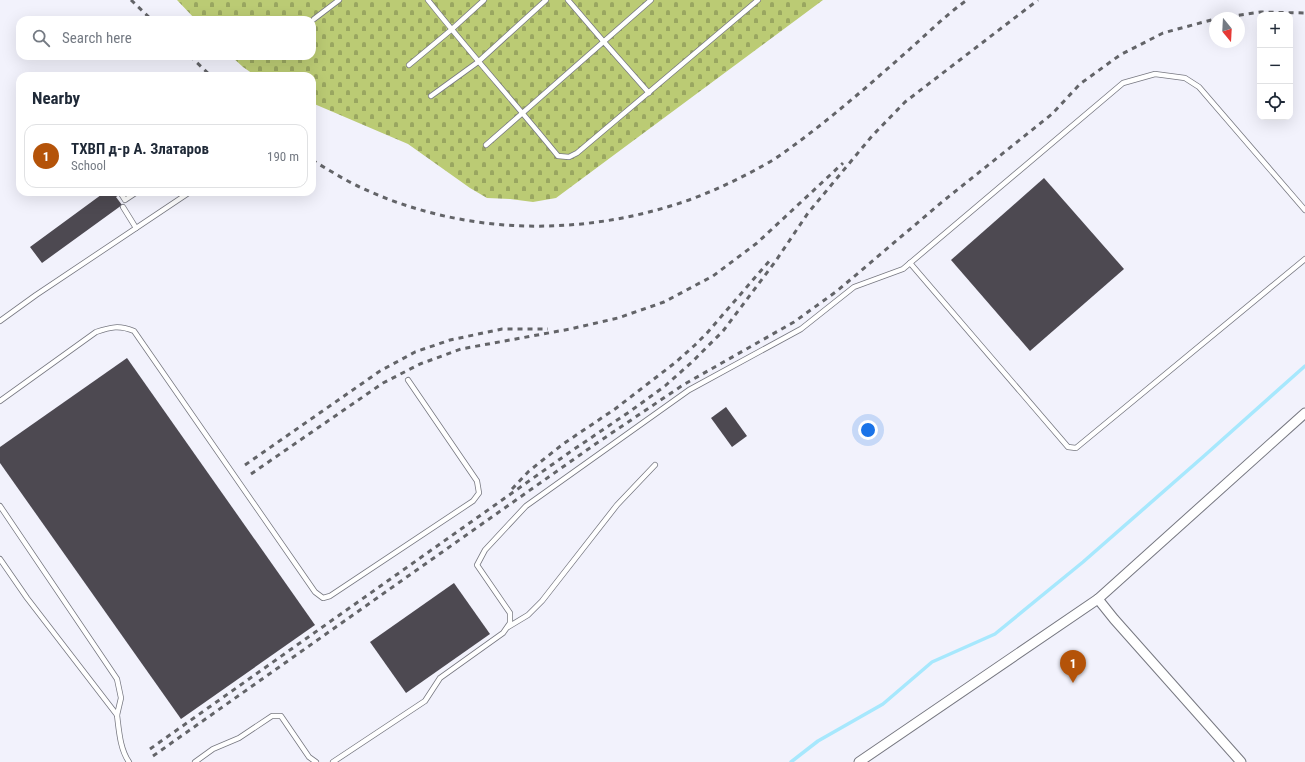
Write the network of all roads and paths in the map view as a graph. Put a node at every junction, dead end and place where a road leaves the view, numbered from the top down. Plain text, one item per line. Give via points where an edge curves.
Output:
1 (339, 0) edge
2 (428, 0) edge
3 (484, 0) edge
4 (546, 0) edge
5 (568, 0) edge
6 (651, 0) edge
7 (758, 0) edge
8 (316, 17) edge
9 (451, 30) junction
10 (604, 42) junction
11 (478, 62) junction
12 (409, 65) dead end
13 (649, 93) junction
14 (431, 96) dead end
15 (523, 113) junction
16 (486, 144) dead end
17 (122, 196) edge
18 (131, 196) edge
19 (184, 196) edge
20 (123, 207) dead end
21 (1305, 210) edge
22 (136, 228) junction
23 (1305, 259) edge
24 (910, 263) junction
25 (0, 321) edge
26 (408, 380) dead end
27 (0, 401) edge
28 (1305, 413) edge
29 (655, 465) dead end
30 (0, 506) edge
31 (0, 559) edge
32 (1098, 599) junction
33 (507, 628) junction
34 (117, 715) junction
35 (129, 762) edge
36 (195, 762) edge
37 (316, 762) edge
38 (333, 762) edge
39 (859, 762) edge
40 (1241, 762) edge

1 - 8 lane
2 - 9 lane
3 - 9 lane
4 - 11 lane
5 - 10 lane
6 - 10 lane
7 - 13 lane
9 - 11 lane
9 - 12 lane
10 - 13 lane
10 - 15 lane
11 - 14 lane
11 - 15 lane
13 - 15 lane via 569,157 558,156
15 - 16 lane
17 - 18 lane via 125,200
19 - 22 lane
20 - 22 lane
21 - 24 lane via 1199,87 1185,78 1155,74 1123,83
22 - 25 lane
23 - 24 lane via 1076,448 1068,447
24 - 33 lane via 903,269 854,287 801,329 689,390 526,506 485,550 477,564 510,613
26 - 27 lane via 477,481 479,493 460,510 330,596 323,598 316,592 134,331 111,327 96,332
28 - 32 street
29 - 33 lane via 617,505 542,601 528,615
30 - 34 lane via 117,679 121,698
31 - 34 lane
32 - 39 street
32 - 40 street
33 - 38 lane via 504,633 440,678 425,701
34 - 35 lane via 120,738
36 - 37 lane via 272,716 281,716 309,757

